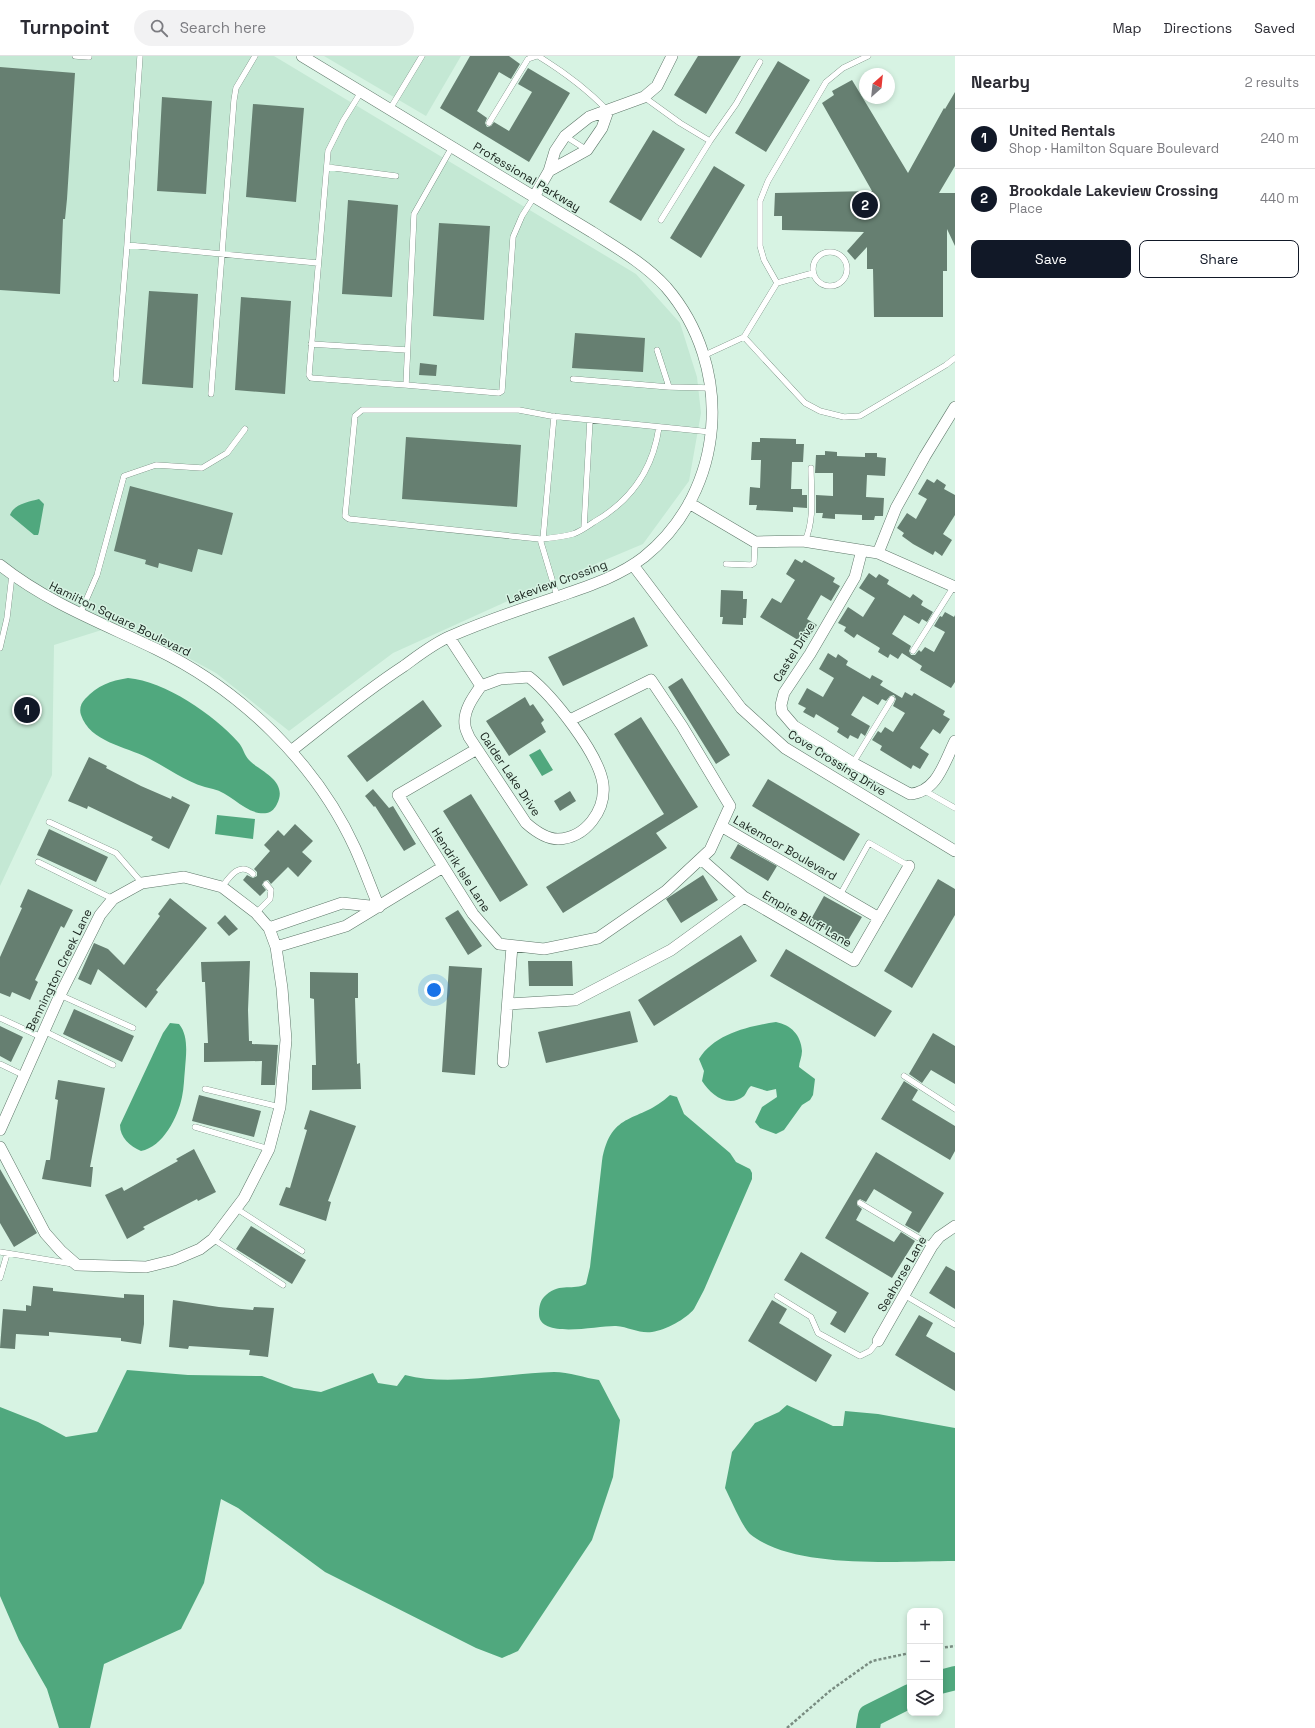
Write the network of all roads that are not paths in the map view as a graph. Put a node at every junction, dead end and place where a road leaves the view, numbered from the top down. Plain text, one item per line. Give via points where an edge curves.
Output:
1 (75, 56) edge
2 (140, 56) edge
3 (255, 56) edge
4 (302, 56) edge
5 (422, 56) edge
6 (538, 56) edge
7 (672, 56) edge
8 (868, 56) edge
9 (89, 57) dead end
10 (760, 62) dead end
11 (361, 92) junction
12 (644, 98) junction
13 (390, 109) junction
14 (608, 111) junction
15 (489, 123) dead end
16 (565, 136) junction
17 (710, 141) junction
18 (452, 147) junction
19 (587, 150) junction
20 (327, 168) junction
21 (549, 171) junction
22 (396, 176) dead end
23 (534, 197) junction
24 (661, 220) dead end
25 (127, 245) junction
26 (222, 252) junction
27 (318, 263) junction
28 (813, 273) junction
29 (777, 283) junction
30 (744, 337) junction
31 (311, 344) junction
32 (407, 350) junction
33 (657, 350) dead end
34 (705, 355) junction
35 (955, 358) edge
36 (116, 378) dead end
37 (573, 379) dead end
38 (406, 385) junction
39 (669, 388) junction
40 (712, 388) junction
41 (211, 394) dead end
42 (955, 407) edge
43 (554, 416) junction
44 (590, 420) junction
45 (659, 427) junction
46 (245, 429) dead end
47 (712, 432) junction
48 (811, 468) dead end
49 (689, 503) junction
50 (584, 528) junction
51 (542, 539) junction
52 (805, 541) junction
53 (755, 542) junction
54 (862, 550) junction
55 (878, 553) junction
56 (726, 564) dead end
57 (0, 565) edge
58 (633, 565) junction
59 (12, 575) junction
60 (954, 586) edge
61 (557, 596) junction
62 (80, 614) junction
63 (1, 634) edge
64 (449, 636) junction
65 (0, 648) edge
66 (913, 651) dead end
67 (481, 686) junction
68 (892, 699) dead end
69 (570, 720) junction
70 (955, 741) edge
71 (477, 749) junction
72 (292, 751) junction
73 (853, 763) junction
74 (924, 791) junction
75 (955, 808) edge
76 (49, 822) dead end
77 (721, 826) junction
78 (955, 851) edge
79 (701, 859) junction
80 (38, 862) dead end
81 (909, 866) joint
82 (443, 867) junction
83 (253, 874) dead end
84 (142, 884) junction
85 (266, 884) dead end
86 (222, 887) junction
87 (840, 896) junction
88 (744, 897) junction
89 (112, 899) junction
90 (379, 907) junction
91 (256, 913) junction
92 (879, 918) junction
93 (269, 928) junction
94 (512, 946) junction
95 (276, 947) junction
96 (60, 994) junction
97 (508, 1004) junction
98 (0, 1018) edge
99 (133, 1028) dead end
100 (42, 1034) junction
101 (503, 1062) dead end
102 (0, 1064) edge
103 (113, 1065) dead end
104 (23, 1075) junction
105 (904, 1076) dead end
106 (205, 1089) dead end
107 (280, 1107) junction
108 (955, 1109) edge
109 (194, 1127) dead end
110 (0, 1130) edge
111 (0, 1147) edge
112 (269, 1149) junction
113 (860, 1203) dead end
114 (237, 1209) junction
115 (955, 1226) edge
116 (213, 1239) junction
117 (932, 1246) junction
118 (302, 1251) dead end
119 (0, 1252) edge
120 (7, 1254) junction
121 (77, 1265) junction
122 (0, 1278) edge
123 (283, 1285) dead end
124 (904, 1295) junction
125 (776, 1296) dead end
126 (955, 1325) edge
127 (878, 1341) joint

1 - 9 lane
2 - 25 lane
3 - 26 lane via 236,88
4 - 11 street, Professional Parkway
5 - 13 lane
6 - 14 lane via 561,70
6 - 15 lane via 528,59
7 - 12 street via 657,86
8 - 29 lane via 843,68 826,82 768,181 760,201 760,246 764,260
10 - 17 lane via 736,104
11 - 13 street, Professional Parkway
11 - 20 lane via 328,152
12 - 14 street
12 - 17 lane via 680,124
13 - 18 street, Professional Parkway
14 - 16 street via 589,117
14 - 19 street via 602,128
16 - 19 lane
16 - 21 street via 555,151
17 - 24 lane
18 - 23 street, Professional Parkway
18 - 32 lane via 414,214
19 - 21 street
20 - 22 lane
20 - 27 lane
21 - 23 street
23 - 34 street, Professional Parkway via 650,272 665,286 689,319
23 - 38 lane via 513,237 502,392
25 - 26 lane
25 - 36 lane
26 - 27 lane
26 - 41 lane
27 - 31 lane
28 - 28 lane via 821,284 832,287 845,277 847,266 836,253 824,253 815,259
28 - 29 lane
29 - 30 lane
30 - 34 lane
30 - 35 lane via 805,403 820,411 844,417 860,416
31 - 32 lane
31 - 38 lane via 311,378
32 - 38 lane
33 - 39 lane
34 - 40 street, Lakeview Crossing
37 - 39 lane
39 - 40 lane
40 - 47 street, Lakeview Crossing
42 - 55 street via 896,508
43 - 44 lane
43 - 51 lane
43 - 51 lane via 519,410 362,410 355,416 345,516 349,519
44 - 45 lane
44 - 50 lane
45 - 47 lane
45 - 50 lane via 656,447 641,479 630,495 608,514
46 - 62 lane via 227,453 202,468 156,465 124,476 97,575
47 - 49 street, Lakeview Crossing via 704,465
48 - 52 lane via 812,514 810,530
49 - 53 street
49 - 58 street, Lakeview Crossing via 662,540
50 - 51 lane via 574,534
51 - 61 lane
52 - 53 street
52 - 54 street
53 - 56 lane via 754,563
54 - 55 street
54 - 73 street, Castel Drive via 855,577 784,693 781,705 786,719 794,726
55 - 60 street
57 - 59 street, Hamilton Square Boulevard
58 - 61 street, Lakeview Crossing via 610,578
58 - 78 street, Cove Crossing Drive via 741,708 785,748
59 - 62 street, Hamilton Square Boulevard via 47,598
59 - 63 lane
60 - 66 lane
61 - 64 street, Lakeview Crossing
62 - 72 street, Hamilton Square Boulevard via 157,649 206,678 264,724
63 - 65 lane
64 - 67 street
64 - 72 street, Lakeview Crossing via 364,692
67 - 69 street, Calder Lake Drive via 500,679 529,677 541,686
67 - 71 street, Calder Lake Drive via 470,704 465,725
68 - 73 lane
69 - 71 street, Calder Lake Drive via 595,762 603,783 604,801 588,828 571,837 557,839 537,833 526,823
69 - 77 street, Lakemoor Boulevard via 651,680 730,806
70 - 74 street via 935,782
71 - 82 street, Hendrik Isle Lane via 398,795
72 - 90 street, Hamilton Square Boulevard via 327,798 351,841
73 - 74 street, Castel Drive via 903,792 910,794
74 - 75 lane
76 - 84 lane via 116,853
77 - 79 street, Hendrik Isle Lane via 710,850
77 - 87 street, Lakemoor Boulevard
79 - 88 street, Empire Bluff Lane
79 - 94 street, Hendrik Isle Lane via 666,891 598,938 544,949
80 - 89 lane
81 - 87 lane via 870,843
81 - 92 street, Empire Bluff Lane
82 - 90 street
82 - 94 street, Hendrik Isle Lane via 473,914 499,944
83 - 86 lane via 248,869 240,869 229,877
84 - 86 street, Bennington Creek Lane via 184,877
84 - 89 street, Bennington Creek Lane
85 - 91 lane via 271,890 270,899
86 - 91 street, Bennington Creek Lane
87 - 92 street, Lakemoor Boulevard
88 - 92 street, Empire Bluff Lane via 854,961
88 - 97 street via 671,950 575,1000
89 - 96 street, Bennington Creek Lane via 100,915
90 - 93 street via 342,904
90 - 95 street via 346,926
91 - 93 street, Bennington Creek Lane
93 - 95 street, Bennington Creek Lane
94 - 97 street
95 - 107 street, Bennington Creek Lane via 286,1040
96 - 99 lane
96 - 100 street, Bennington Creek Lane
97 - 101 street
98 - 100 lane
100 - 103 lane
100 - 104 street, Bennington Creek Lane
102 - 104 lane
104 - 110 street, Bennington Creek Lane
105 - 108 lane
106 - 107 lane
107 - 112 street, Bennington Creek Lane
109 - 112 lane
111 - 121 street via 18,1185 51,1240
112 - 114 street, Bennington Creek Lane
113 - 117 lane
114 - 116 street, Bennington Creek Lane
114 - 118 lane
115 - 117 street, Seahorse Lane via 938,1238
116 - 121 street, Bennington Creek Lane via 200,1249 174,1260 146,1267
116 - 123 lane
117 - 124 street, Seahorse Lane
119 - 120 lane
120 - 121 lane
120 - 122 lane
124 - 126 lane
124 - 127 street, Seahorse Lane
125 - 127 lane via 811,1317 818,1333 860,1356 870,1351

